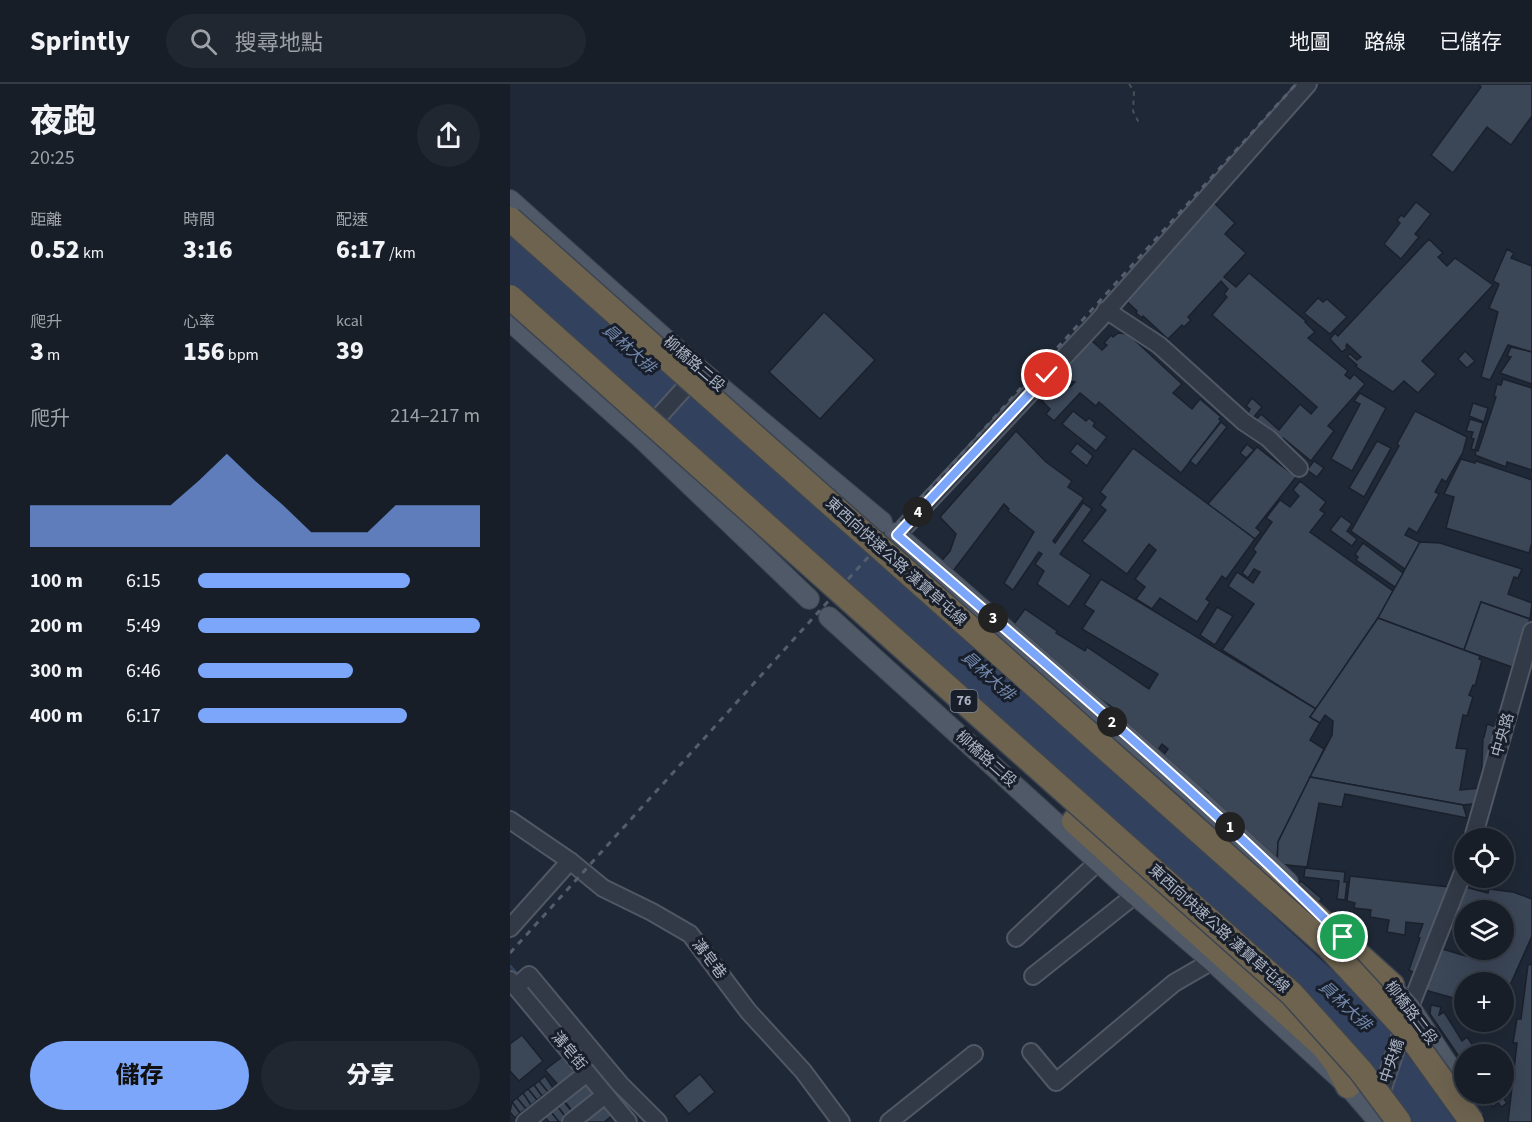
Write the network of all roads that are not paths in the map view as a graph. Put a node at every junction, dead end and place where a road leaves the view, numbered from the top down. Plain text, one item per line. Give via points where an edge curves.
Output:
1 (1308, 84) edge
2 (510, 200) edge
3 (510, 219) edge
4 (510, 297) edge
5 (1106, 310) junction
6 (510, 321) edge
7 (696, 380) junction
8 (640, 438) junction
9 (693, 459) junction
10 (1299, 468) dead end
11 (892, 530) junction
12 (809, 599) dead end
13 (829, 617) dead end
14 (1532, 631) edge
15 (510, 820) edge
16 (1476, 828) edge
17 (570, 861) junction
18 (1099, 861) junction
19 (1457, 888) edge
20 (1135, 895) junction
21 (510, 928) edge
22 (1016, 938) dead end
23 (1212, 961) junction
24 (1033, 976) dead end
25 (513, 984) edge
26 (1392, 985) junction
27 (1410, 1007) junction
28 (587, 1044) junction
29 (1031, 1052) dead end
30 (974, 1054) dead end
31 (573, 1056) junction
32 (587, 1073) junction
33 (1454, 1074) edge
34 (1348, 1086) junction
35 (605, 1095) junction
36 (1473, 1104) edge
37 (1373, 1120) edge
38 (525, 1122) edge
39 (571, 1122) edge
40 (628, 1122) edge
41 (658, 1122) edge
42 (841, 1122) edge
43 (890, 1122) edge
44 (1399, 1122) edge
45 (1472, 1122) edge
46 (1485, 1122) edge

1 - 5 street
2 - 7 main road, 柳橋路二段
3 - 7 highway, 東西向快速公路 漢寶草屯線, bridge
4 - 9 highway, 東西向快速公路 漢寶草屯線 / 76, bridge
5 - 10 street via 1158,345
5 - 11 street
6 - 8 main road
7 - 8 street
7 - 11 main road, 柳橋路二段
7 - 26 highway via 744,412
7 - 45 highway, 東西向快速公路 漢寶草屯線, bridge via 1329,947 1405,1029
8 - 12 main road
9 - 34 highway, bridge via 725,497 1324,1047
9 - 44 highway, 東西向快速公路 漢寶草屯線 / 76, bridge via 1292,994 1361,1071
11 - 26 main road, 柳橋路二段 via 1192,793
13 - 18 main road, 柳橋路二段
14 - 16 street, 中央路
15 - 17 street, 溝皂巷
17 - 21 street
17 - 42 street, 溝皂巷 via 603,888 690,934
18 - 20 main road, 柳橋路二段
18 - 22 street
19 - 27 street
20 - 23 main road, 柳橋路二段
20 - 24 street
23 - 29 street via 1174,983 1056,1082
23 - 34 main road, 柳橋路二段
25 - 28 street via 529,975
25 - 31 street, 溝皂街
26 - 27 main road, 柳橋路二段
27 - 33 main road, 柳橋路二段
27 - 37 street, 中央橋
28 - 31 street
28 - 41 street
30 - 43 street
31 - 32 street, 溝皂街
32 - 35 street, 溝皂街
32 - 38 street
34 - 37 main road, 柳橋路二段
35 - 39 street
35 - 40 street, 溝皂街
36 - 46 main road

